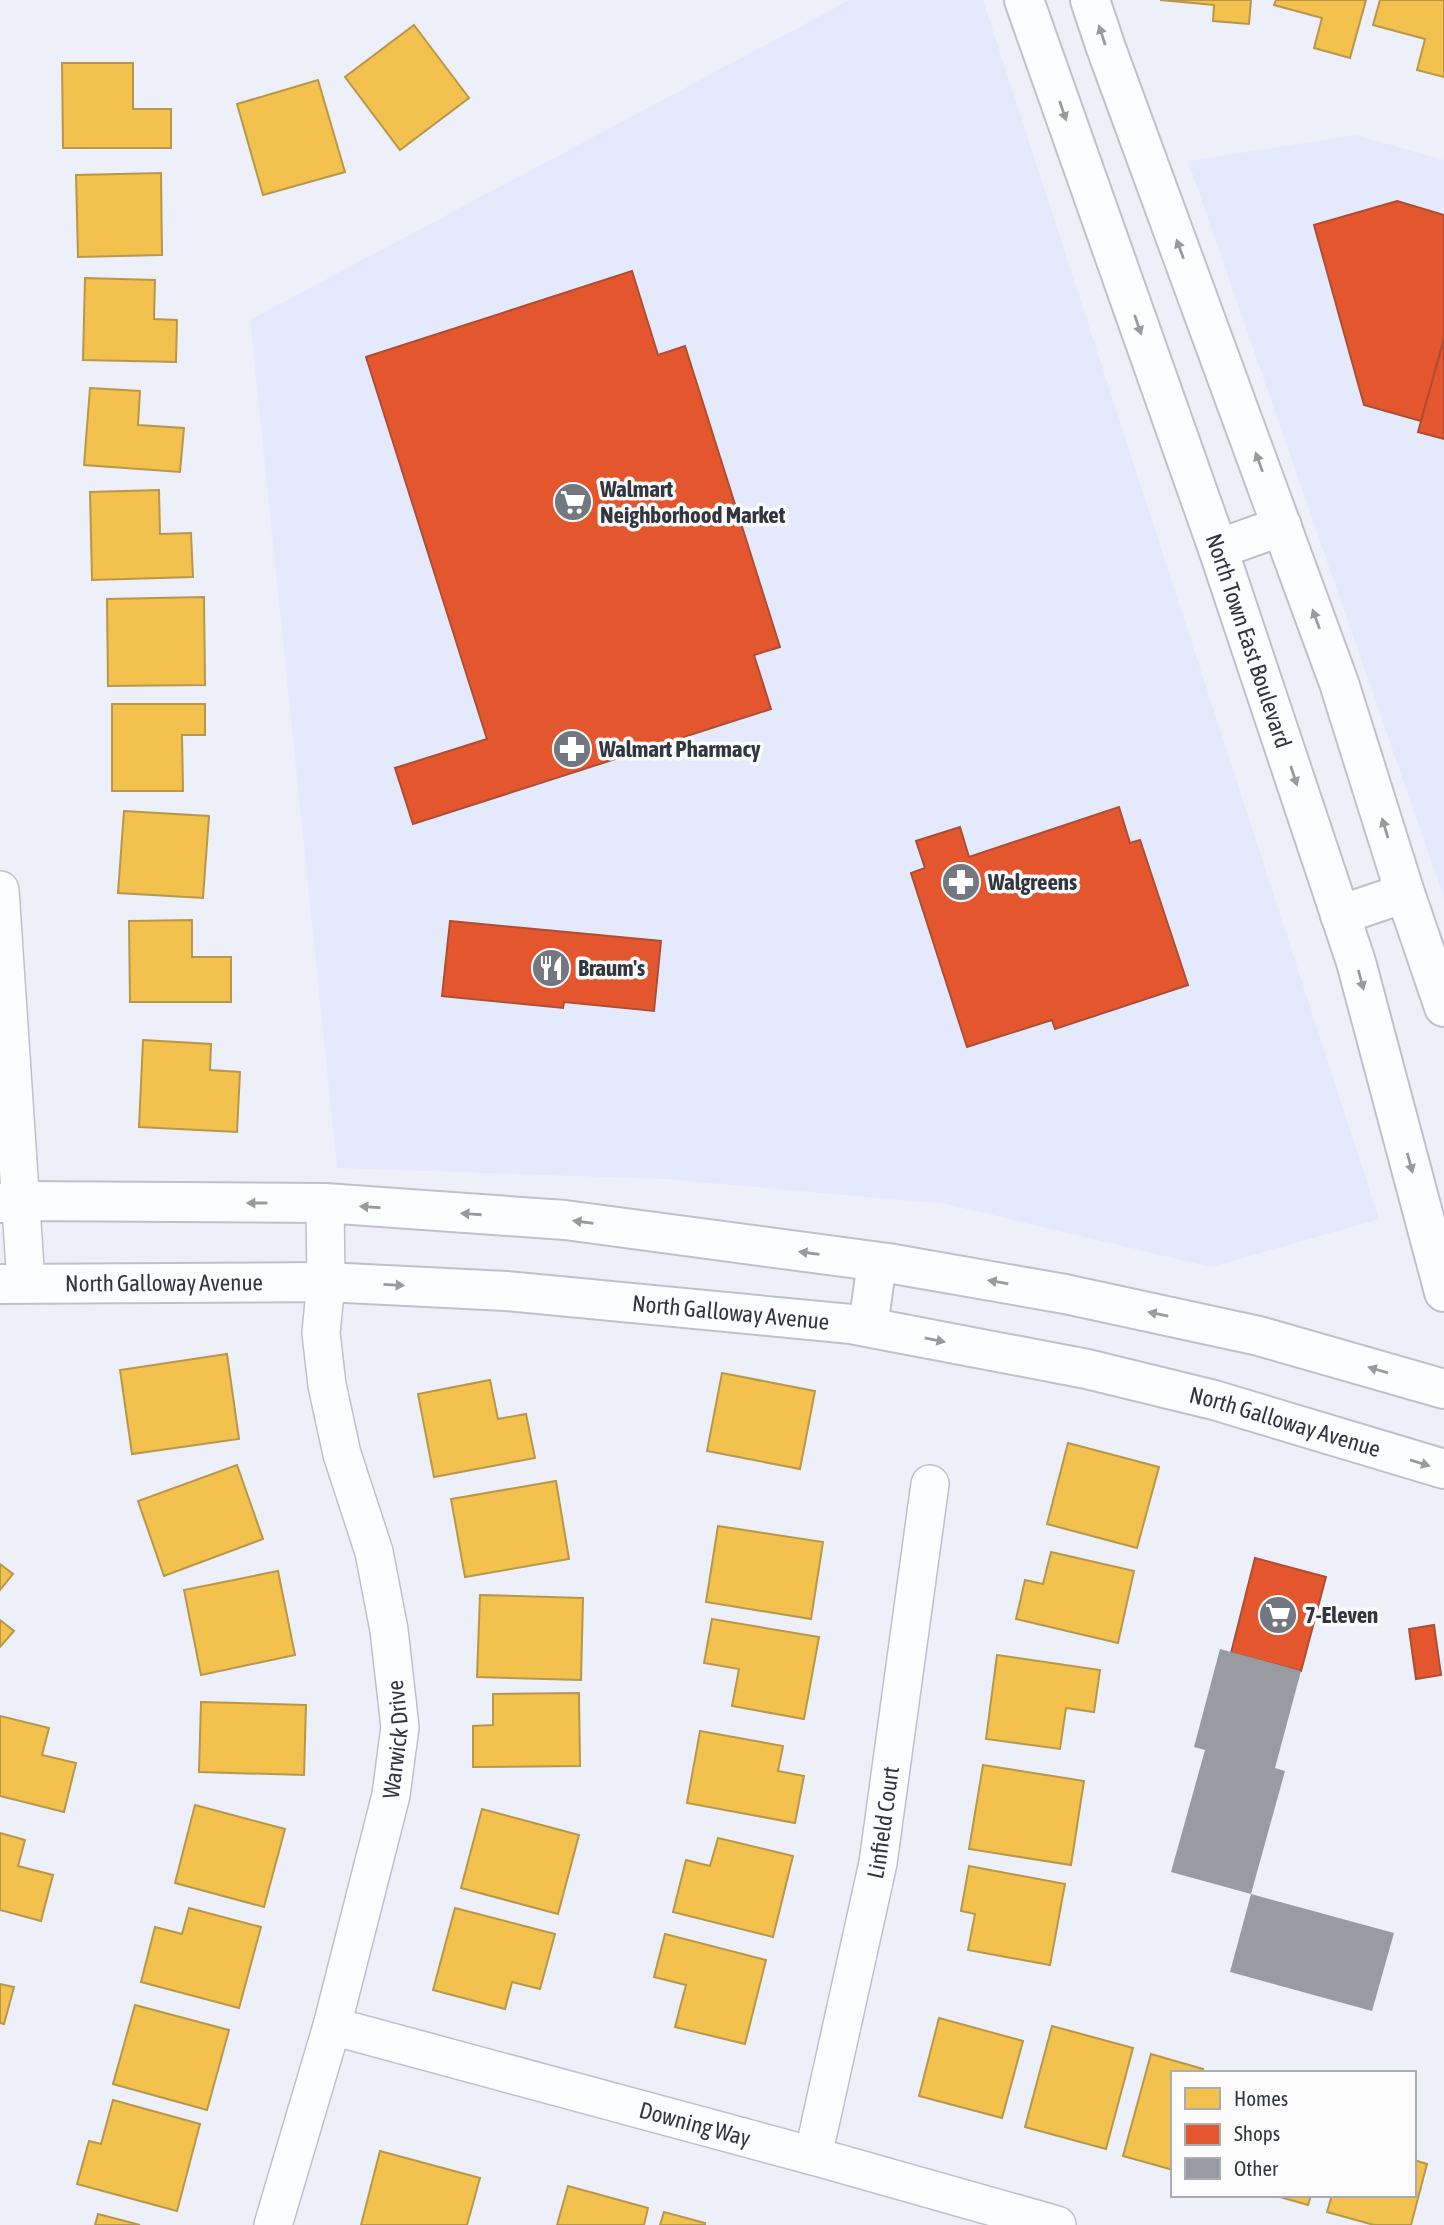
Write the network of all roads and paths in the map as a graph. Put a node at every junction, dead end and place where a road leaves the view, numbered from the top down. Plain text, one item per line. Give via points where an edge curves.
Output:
1 (1024, 0) edge
2 (1090, 0) edge
3 (1282, 526) junction
4 (1218, 549) junction
5 (0, 890) edge
6 (1405, 893) junction
7 (1340, 915) junction
8 (1444, 1007) edge
9 (10, 1202) edge
10 (325, 1203) junction
11 (877, 1262) junction
12 (326, 1282) junction
13 (13, 1283) edge
14 (1444, 1292) edge
15 (868, 1327) junction
16 (1444, 1389) edge
17 (1444, 1469) edge
18 (930, 1484) dead end
19 (332, 2026) junction
20 (813, 2156) junction
21 (273, 2225) edge
22 (1057, 2225) edge

1 -> 4 main road, North Town East Boulevard
3 -> 2 main road
3 - 4 main road
6 -> 3 main road via 1339,683
4 -> 7 main road, North Town East Boulevard
5 - 9 street
6 - 7 main road
6 - 8 main road
7 -> 14 main road, North Town East Boulevard
10 -> 9 main road
9 - 13 street
11 -> 10 main road via 565,1220
10 - 12 street, Warwick Drive
11 - 15 main road
16 -> 11 main road via 1259,1336 1065,1294
12 - 13 main road, North Galloway Avenue
12 -> 15 main road, North Galloway Avenue via 506,1291
12 - 19 street, Warwick Drive via 321,1333 327,1385 342,1454 374,1552 400,1727 391,1795
15 -> 17 main road, North Galloway Avenue via 1087,1369 1214,1400
18 - 20 street, Linfield Court via 878,1863
19 - 20 street, Downing Way
19 - 21 street, Warwick Drive
20 - 22 street, Downing Way

